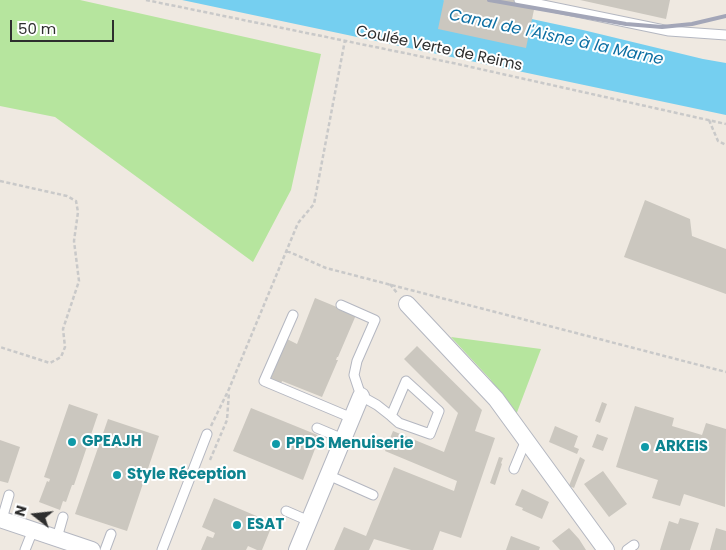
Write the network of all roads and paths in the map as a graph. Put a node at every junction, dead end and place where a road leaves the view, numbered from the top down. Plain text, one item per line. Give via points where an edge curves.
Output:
1 (146, 0) edge
2 (519, 0) edge
3 (726, 35) edge
4 (345, 40) junction
5 (709, 120) junction
6 (726, 124) edge
7 (726, 146) edge
8 (0, 181) edge
9 (287, 251) junction
10 (407, 304) dead end
11 (340, 305) dead end
12 (293, 315) dead end
13 (0, 347) edge
14 (726, 372) edge
15 (361, 396) junction
16 (391, 416) junction
17 (352, 418) junction
18 (317, 428) dead end
19 (207, 434) joint
20 (343, 439) junction
21 (526, 440) junction
22 (514, 469) dead end
23 (328, 475) junction
24 (9, 495) dead end
25 (373, 495) dead end
26 (286, 511) dead end
27 (63, 517) dead end
28 (1, 519) edge
29 (309, 521) junction
30 (33, 530) junction
31 (111, 534) dead end
32 (61, 543) edge
33 (26, 550) edge
34 (92, 550) edge
35 (105, 550) edge
36 (162, 550) edge
37 (297, 550) edge
38 (606, 550) edge

1 - 4 path, Coulée Verte de Reims
2 - 3 lane via 669,31
4 - 5 path, Coulée Verte de Reims
4 - 9 path via 314,204 298,223
5 - 6 path, Coulée Verte de Reims
5 - 7 path via 718,141
8 - 13 path via 67,196 76,201 78,212 74,241 79,282 63,329 65,346 61,357 50,363
9 - 14 path via 326,268
9 - 19 path
10 - 21 street via 496,399
11 - 15 lane via 375,320 354,375
12 - 17 lane via 264,381
15 - 16 lane
15 - 17 street
16 - 16 lane via 399,423 430,434 439,411 406,381
17 - 20 street
18 - 20 lane
19 - 36 lane
20 - 23 street
21 - 22 lane
21 - 38 street
23 - 25 lane
23 - 29 street
24 - 28 lane
26 - 29 lane
27 - 32 lane
28 - 30 street
29 - 37 street
30 - 32 street
30 - 33 lane
31 - 35 lane
32 - 34 street

